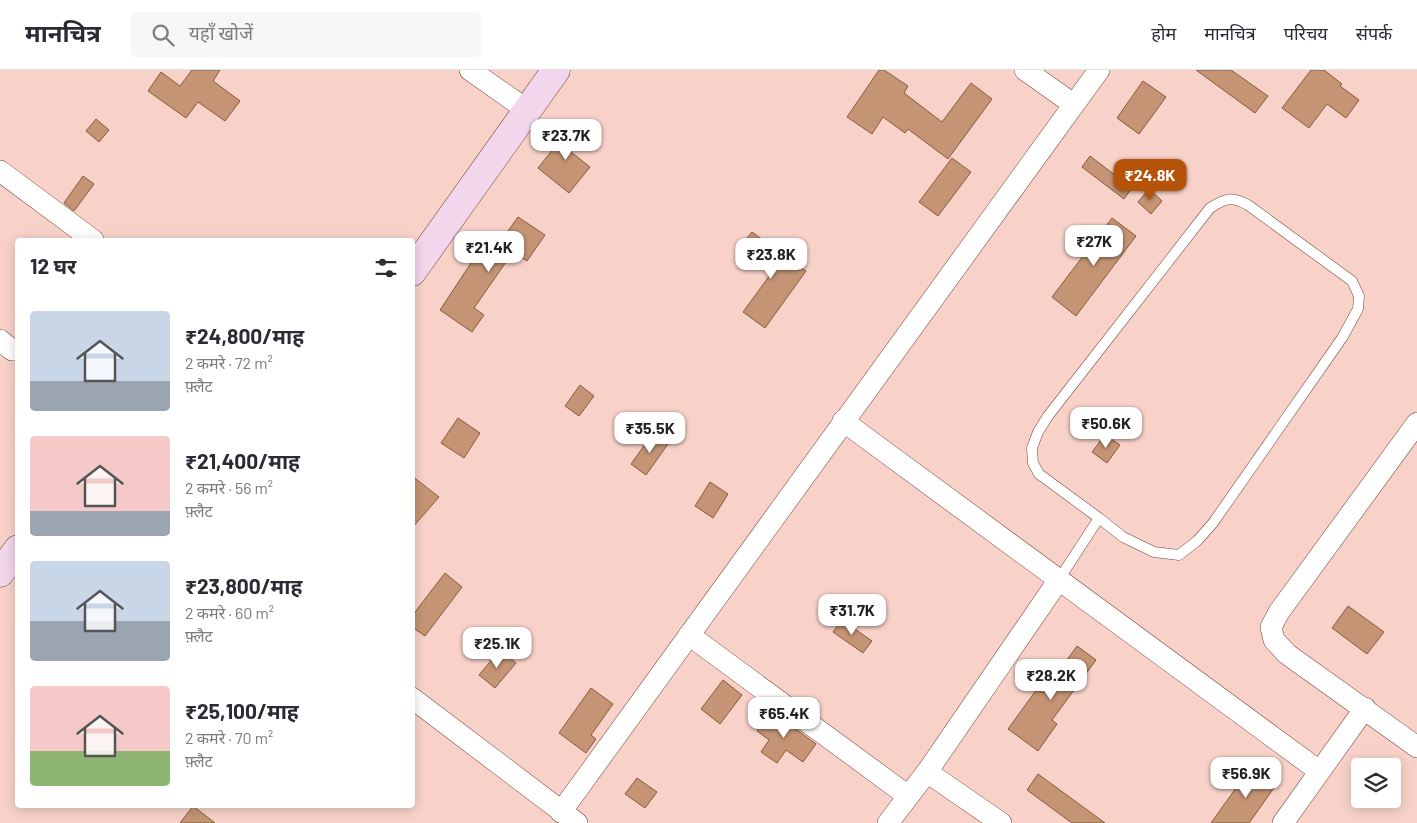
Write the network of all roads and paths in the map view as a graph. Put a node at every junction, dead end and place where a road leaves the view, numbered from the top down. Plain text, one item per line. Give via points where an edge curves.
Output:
1 (470, 70) edge
2 (556, 70) edge
3 (1025, 70) edge
4 (1099, 70) edge
5 (1073, 104) junction
6 (527, 110) junction
7 (0, 171) edge
8 (90, 238) edge
9 (415, 268) edge
10 (0, 340) edge
11 (15, 350) edge
12 (843, 421) junction
13 (1417, 423) edge
14 (1099, 518) junction
15 (15, 553) edge
16 (0, 573) edge
17 (1058, 581) junction
18 (688, 635) junction
19 (415, 700) edge
20 (1364, 708) junction
21 (1417, 747) edge
22 (1319, 771) junction
23 (927, 772) junction
24 (908, 796) junction
25 (569, 817) edge
26 (888, 823) edge
27 (1001, 823) edge
28 (1283, 823) edge

1 - 6 street
2 - 6 street
3 - 5 street
4 - 5 street
5 - 12 street
6 - 9 street
7 - 8 street
10 - 11 street
12 - 17 street
12 - 18 street
13 - 20 street via 1271,627 1274,640 1287,654
14 - 14 lane via 1039,474 1033,463 1032,448 1038,432 1210,208 1223,200 1236,198 1352,281 1359,296 1358,309 1342,338 1213,522 1179,555 1154,552 1123,537
14 - 17 lane
15 - 16 street
17 - 22 street
17 - 23 street
18 - 24 street
18 - 25 street
19 - 25 street
20 - 21 street
20 - 22 street
22 - 28 street
23 - 24 street
23 - 27 street
24 - 26 street

